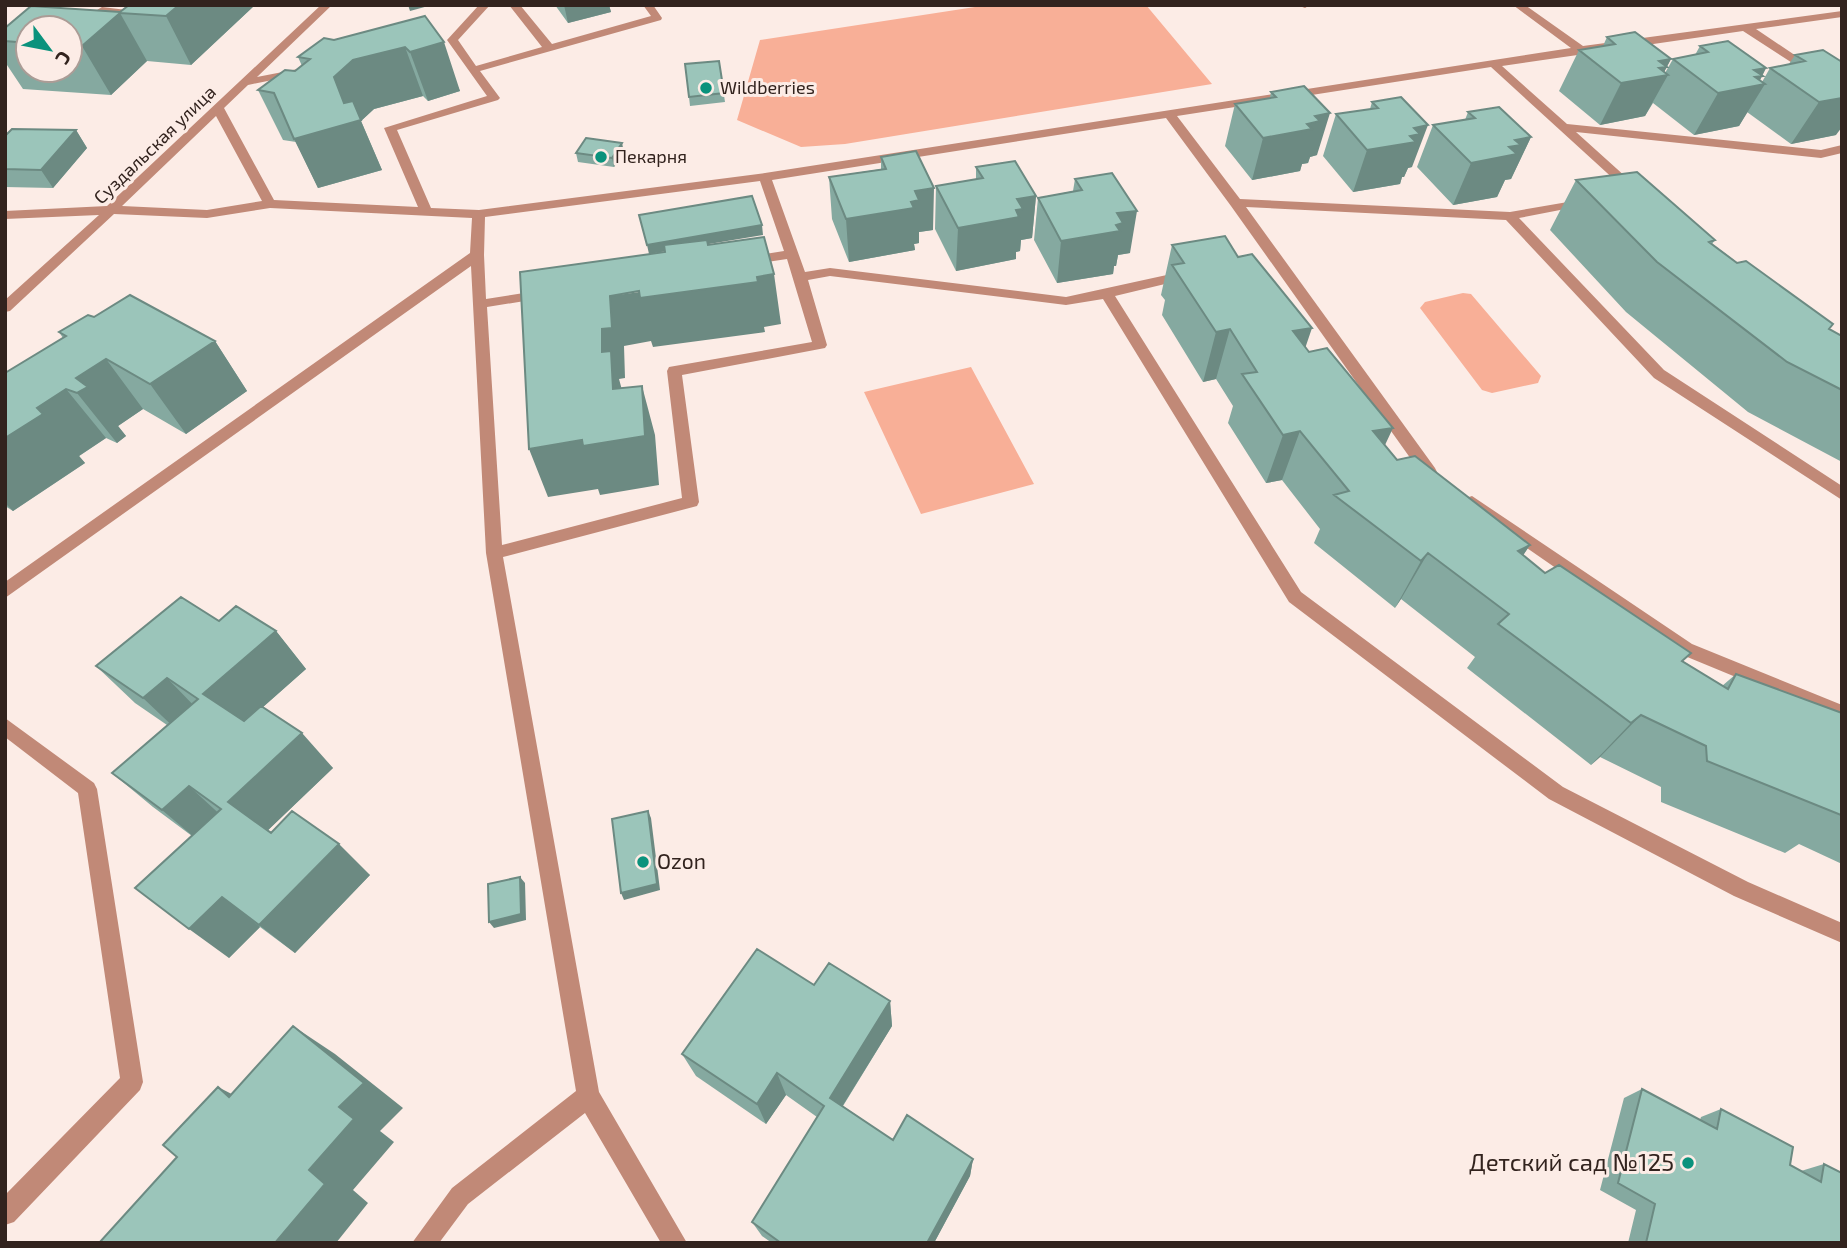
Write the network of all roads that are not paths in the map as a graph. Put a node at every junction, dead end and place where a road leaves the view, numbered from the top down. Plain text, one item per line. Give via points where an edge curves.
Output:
1 (157, 5) edge
2 (327, 5) edge
3 (485, 5) edge
4 (514, 5) edge
5 (648, 5) edge
6 (1518, 5) edge
7 (102, 10) edge
8 (1842, 14) edge
9 (1745, 27) junction
10 (452, 40) junction
11 (439, 43) edge
12 (548, 47) junction
13 (1581, 50) junction
14 (1494, 64) junction
15 (308, 70) edge
16 (473, 70) junction
17 (242, 84) junction
18 (1842, 92) edge
19 (218, 107) junction
20 (1168, 113) junction
21 (1564, 127) junction
22 (1842, 149) edge
23 (765, 177) junction
24 (1633, 194) edge
25 (1597, 198) edge
26 (1236, 203) junction
27 (270, 204) junction
28 (114, 210) junction
29 (426, 212) junction
30 (480, 214) junction
31 (5, 215) edge
32 (1510, 216) junction
33 (792, 254) junction
34 (477, 255) junction
35 (737, 262) edge
36 (1203, 271) edge
37 (800, 277) junction
38 (561, 291) edge
39 (1107, 294) junction
40 (480, 304) junction
41 (5, 307) edge
42 (1842, 494) edge
43 (494, 553) junction
44 (5, 591) edge
45 (1842, 713) edge
46 (5, 726) edge
47 (1842, 933) edge
48 (588, 1096) junction
49 (5, 1213) edge
50 (424, 1243) edge
51 (674, 1243) edge

1 - 7 street via 145,15
2 - 17 street, Суздальская улица
3 - 10 street
4 - 12 street
5 - 12 street via 657,18
6 - 13 street
8 - 9 street
9 - 13 street
9 - 18 street
10 - 11 street
10 - 16 street
12 - 16 street
13 - 14 street
14 - 20 street
14 - 21 street
15 - 17 street
16 - 29 street via 494,98 390,128
17 - 19 street, Суздальская улица
19 - 27 street
19 - 28 street, Суздальская улица
20 - 23 street
20 - 26 street
21 - 22 street via 1821,154
21 - 24 street
23 - 30 street
23 - 33 street
25 - 32 street
26 - 32 street
26 - 45 street via 1264,256 1425,469 1686,649
27 - 28 street via 206,214
27 - 29 street
28 - 31 street
28 - 41 street, Суздальская улица
29 - 30 street
30 - 34 street
32 - 42 street via 1659,374
33 - 35 street
33 - 37 street
34 - 40 street
34 - 44 street
36 - 39 street
37 - 39 street via 830,272 1066,301
37 - 43 street via 820,345 674,371 691,502
38 - 40 street
39 - 47 street via 1294,597 1556,793 1741,889
40 - 43 street
43 - 48 street
46 - 49 street via 87,789 132,1082
48 - 50 street via 460,1196
48 - 51 street

